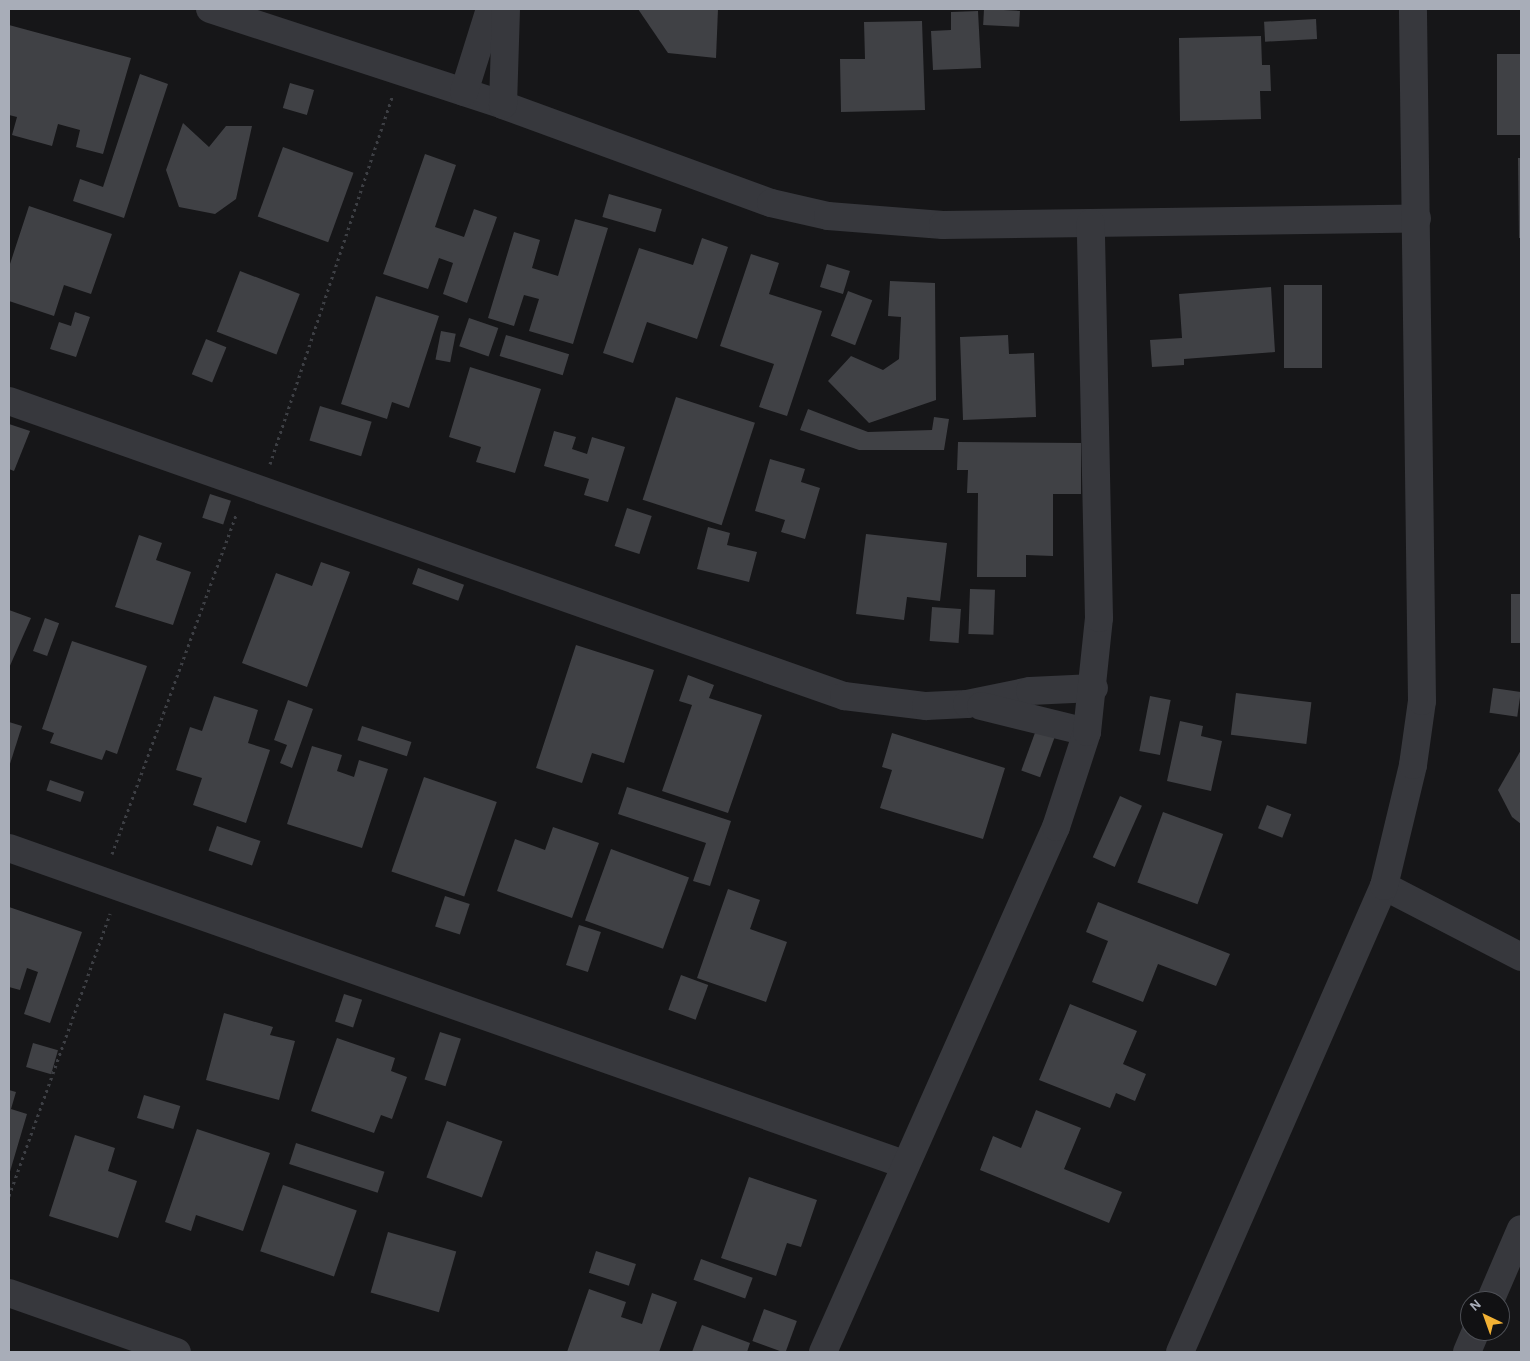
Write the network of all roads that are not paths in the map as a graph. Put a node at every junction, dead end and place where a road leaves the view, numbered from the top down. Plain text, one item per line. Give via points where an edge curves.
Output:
1 (490, 9) edge
2 (506, 9) edge
3 (1413, 9) edge
4 (225, 11) edge
5 (464, 92) junction
6 (503, 105) junction
7 (1416, 218) junction
8 (1091, 223) junction
9 (9, 402) edge
10 (1094, 688) junction
11 (967, 704) junction
12 (1087, 732) junction
13 (9, 848) edge
14 (1384, 886) junction
15 (1521, 957) edge
16 (906, 1165) junction
17 (1521, 1229) edge
18 (1494, 1291) edge
19 (9, 1293) edge
20 (177, 1352) edge
21 (823, 1352) edge
22 (1180, 1352) edge

1 - 5 street
2 - 6 street
3 - 7 street
4 - 5 street
5 - 6 street
6 - 8 street via 772,203 828,216 894,224
7 - 8 street
7 - 14 street via 1422,701 1400,829
8 - 10 street via 1099,618
9 - 11 street via 805,684 885,703
10 - 11 street via 1030,691
10 - 12 street
11 - 12 street
12 - 16 street via 1056,827
13 - 16 street
14 - 15 street
14 - 22 street
16 - 21 street
17 - 18 street
19 - 20 street

